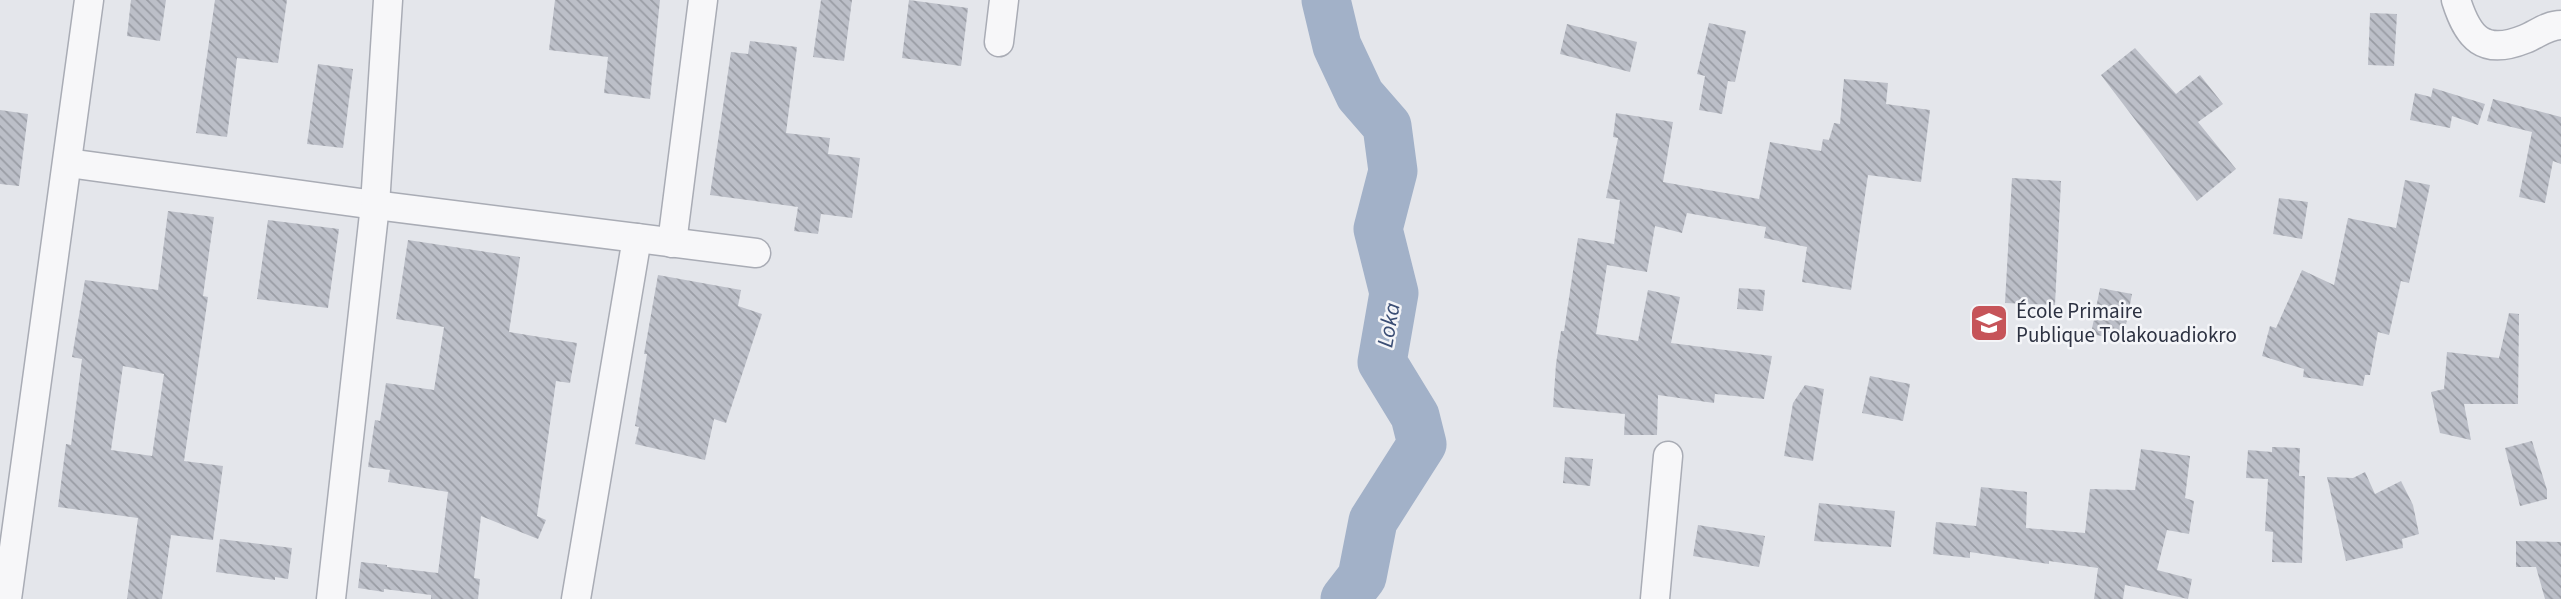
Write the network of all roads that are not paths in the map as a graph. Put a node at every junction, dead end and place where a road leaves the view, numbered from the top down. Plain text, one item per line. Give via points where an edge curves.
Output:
1 (89, 0) edge
2 (388, 0) edge
3 (703, 0) edge
4 (1004, 0) edge
5 (2456, 0) edge
6 (2561, 25) edge
7 (999, 42) dead end
8 (68, 163) junction
9 (375, 205) junction
10 (637, 238) junction
11 (672, 243) junction
12 (756, 253) dead end
13 (1668, 456) dead end
14 (7, 599) edge
15 (331, 599) edge
16 (576, 599) edge
17 (1655, 599) edge

1 - 8 street
2 - 9 street
3 - 11 street
4 - 7 street
5 - 6 street via 2473,37 2492,47
8 - 9 street
8 - 14 street
9 - 10 street
9 - 15 street
10 - 11 street
10 - 16 street
11 - 12 street
13 - 17 street

